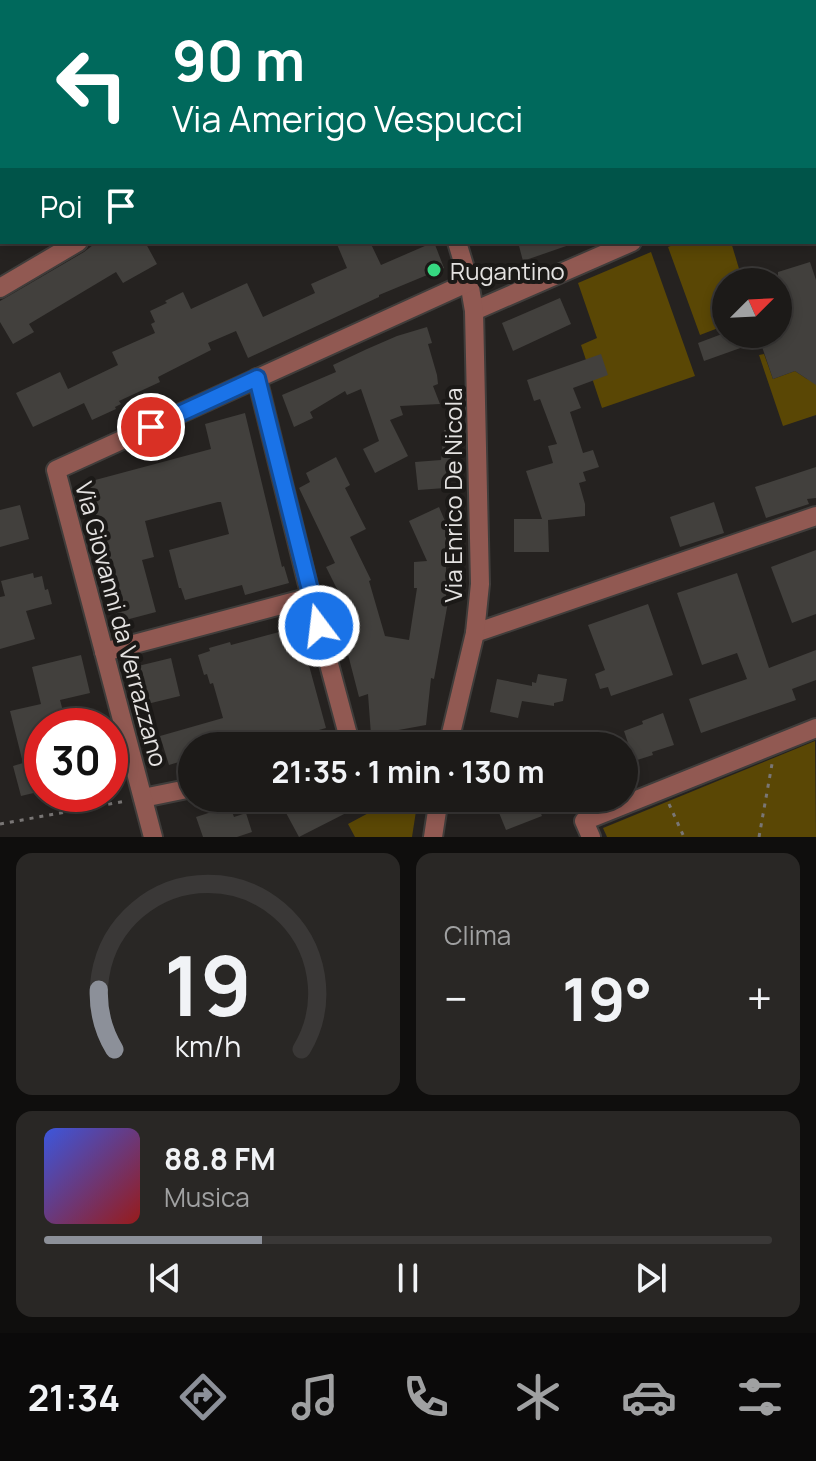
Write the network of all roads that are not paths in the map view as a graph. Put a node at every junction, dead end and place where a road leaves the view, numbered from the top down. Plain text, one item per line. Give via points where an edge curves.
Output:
1 (75, 244) edge
2 (458, 244) edge
3 (627, 244) edge
4 (469, 282) junction
5 (0, 288) edge
6 (474, 311) junction
7 (257, 378) junction
8 (816, 516) edge
9 (311, 597) junction
10 (475, 633) junction
11 (104, 652) junction
12 (816, 728) edge
13 (347, 732) edge
14 (451, 732) edge
15 (178, 791) edge
16 (143, 798) junction
17 (437, 812) edge
18 (587, 829) edge
19 (153, 837) edge
20 (433, 837) edge

1 - 5 street
2 - 4 street, Via Enrico De Nicola
3 - 6 street
4 - 6 street, Via Enrico De Nicola
4 - 7 street
6 - 10 street, Via Enrico De Nicola via 480,549
7 - 9 street
7 - 11 street, Via Giovanni da Verrazzano via 56,470
8 - 10 street
9 - 11 street
9 - 13 street
10 - 14 street, Via Enrico De Nicola
11 - 16 street, Via Giovanni da Verrazzano
12 - 18 street
15 - 16 street
16 - 19 street, Via Giovanni da Verrazzano
17 - 20 street

